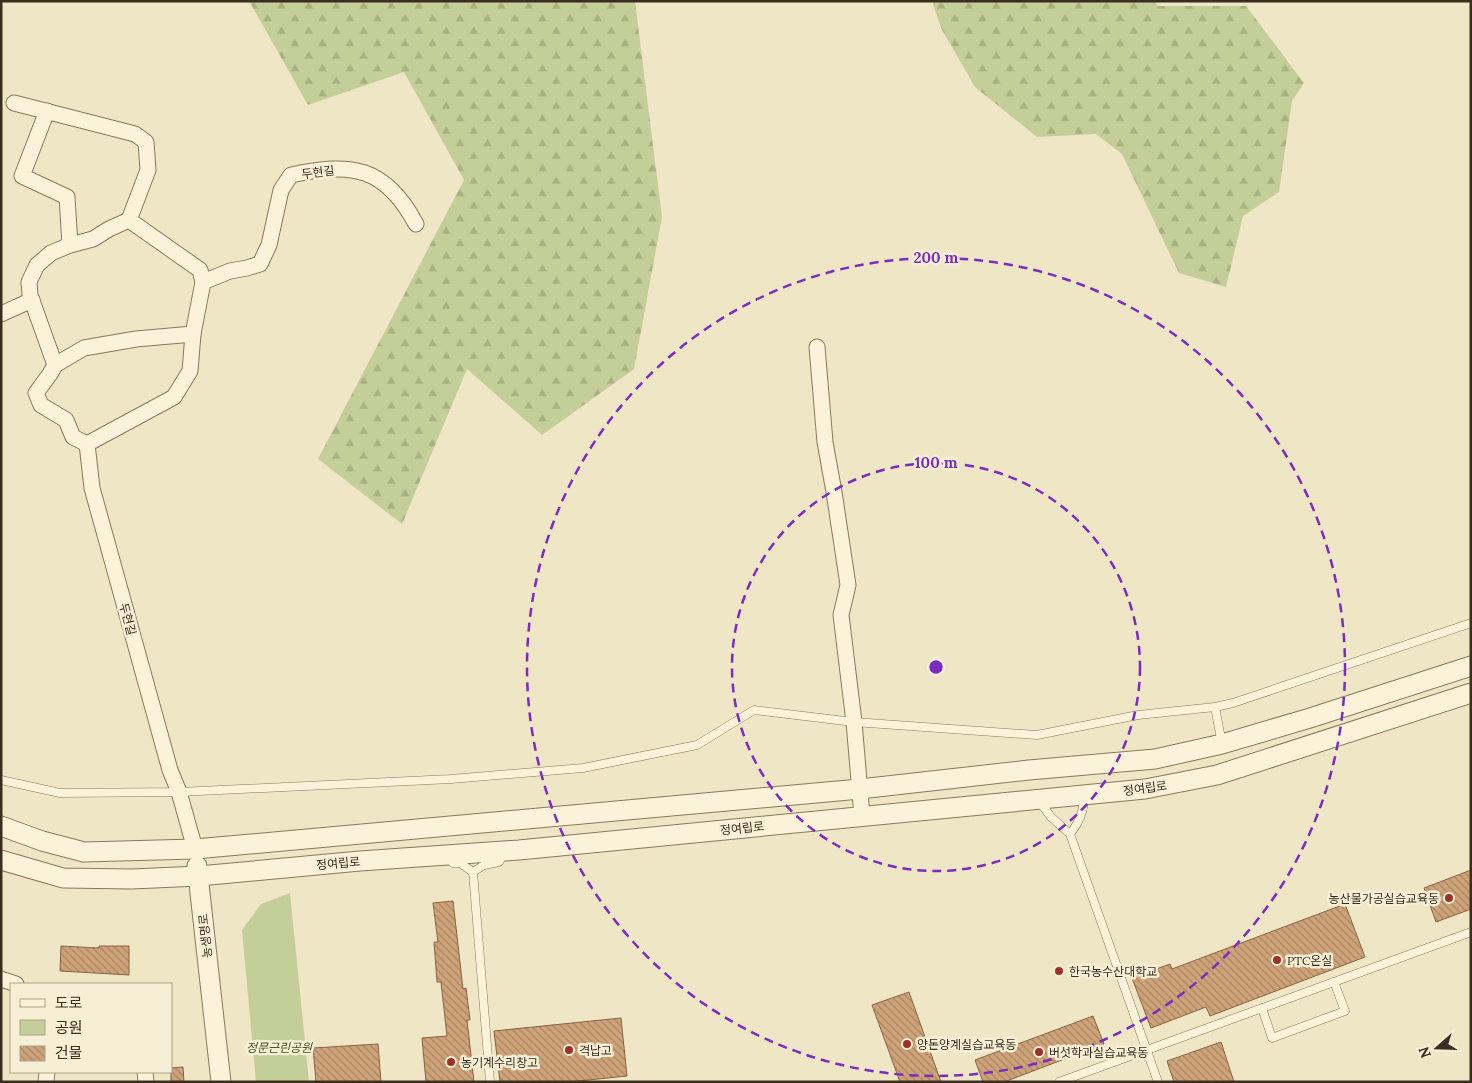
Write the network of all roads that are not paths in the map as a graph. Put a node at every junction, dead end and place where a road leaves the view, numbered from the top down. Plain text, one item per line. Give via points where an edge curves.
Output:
1 (14, 103) dead end
2 (47, 111) junction
3 (129, 220) junction
4 (416, 224) dead end
5 (70, 245) junction
6 (203, 282) junction
7 (32, 300) junction
8 (1, 314) edge
9 (193, 334) junction
10 (817, 347) dead end
11 (55, 365) junction
12 (87, 444) junction
13 (1471, 623) edge
14 (1471, 666) edge
15 (1471, 693) edge
16 (1215, 707) junction
17 (854, 722) junction
18 (1222, 744) junction
19 (1034, 770) junction
20 (1, 780) edge
21 (860, 789) junction
22 (179, 792) junction
23 (1084, 795) junction
24 (1038, 799) junction
25 (862, 816) junction
26 (1, 826) edge
27 (1070, 834) junction
28 (195, 849) junction
29 (505, 851) junction
30 (438, 856) junction
31 (1, 860) edge
32 (473, 872) junction
33 (199, 876) junction
34 (1471, 932) edge
35 (1, 979) edge
36 (1334, 982) junction
37 (13, 983) edge
38 (1262, 1008) junction
39 (1147, 1050) junction
40 (221, 1082) edge
41 (490, 1082) edge
42 (1059, 1082) edge
43 (1158, 1082) edge

1 - 2 street
2 - 3 street via 135,134 146,142 148,170
2 - 5 street via 22,176 66,196
3 - 5 street via 93,239
3 - 6 street via 200,270
4 - 6 street, 두현길 via 406,206 387,185 367,173 320,169 291,175 281,190 269,246 260,264
5 - 7 street via 51,253 37,265 30,282
6 - 9 street
7 - 8 street
7 - 11 street
9 - 11 street via 84,348
9 - 12 street via 190,371 174,397
10 - 17 street via 824,442 848,584 840,615
11 - 12 street via 36,393 41,405 66,420 73,437
12 - 22 street, 두현길 via 92,488 170,770
13 - 16 lane
14 - 18 street
15 - 23 street, 정여립로 via 1217,776 1145,789
16 - 17 lane via 1138,715 1037,735
16 - 18 lane
17 - 21 street
17 - 22 lane via 754,710 697,744 584,768 451,779
18 - 19 street via 1155,759
19 - 21 street
19 - 24 street
20 - 22 lane via 60,793
21 - 25 street
21 - 28 street
22 - 28 street, 농생명로
23 - 24 street, 정여립로
23 - 27 lane via 1084,809
24 - 25 street, 정여립로
24 - 27 lane via 1051,817
25 - 29 street, 정여립로
26 - 28 street via 84,852
27 - 39 lane
28 - 33 street, 농생명로
29 - 30 street, 정여립로
29 - 32 lane via 499,862 484,865
30 - 32 lane via 442,864 460,863
30 - 33 street, 정여립로
31 - 33 street, 정여립로 via 63,878
32 - 41 lane
33 - 40 street, 농생명로
34 - 36 lane
35 - 37 street
36 - 38 lane
36 - 38 lane via 1345,1011 1272,1038
38 - 39 lane
39 - 42 lane
39 - 43 lane

